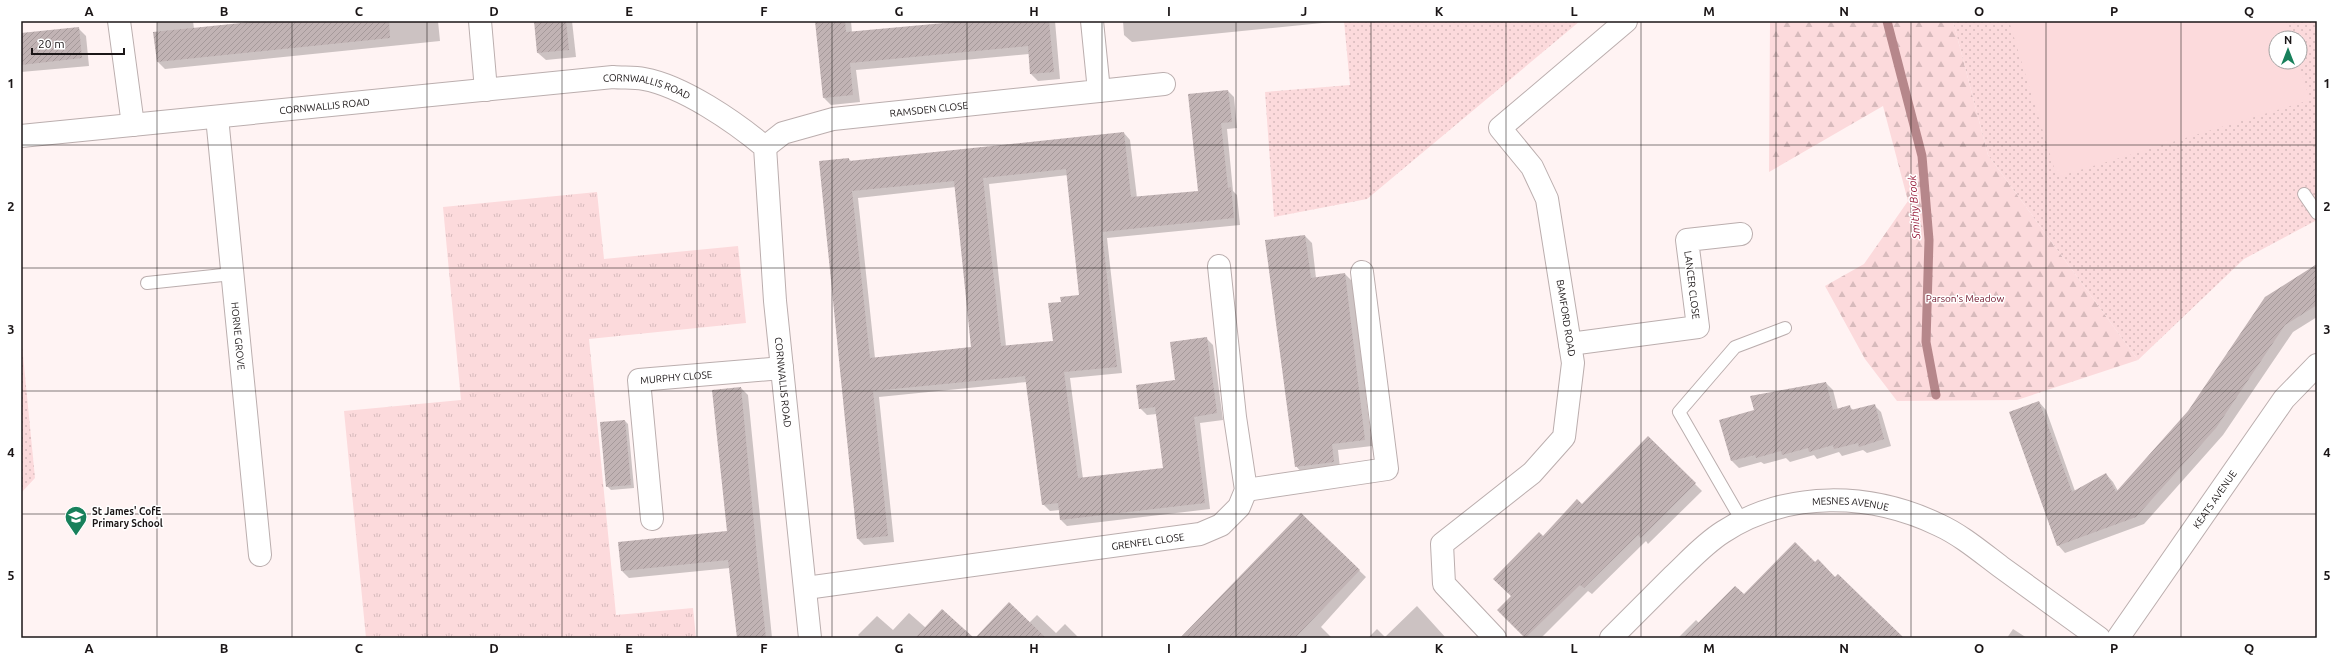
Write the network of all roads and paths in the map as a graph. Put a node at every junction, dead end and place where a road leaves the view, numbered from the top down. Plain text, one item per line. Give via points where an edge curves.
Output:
1 (119, 21) edge
2 (480, 21) edge
3 (1092, 21) edge
4 (1626, 21) edge
5 (1164, 84) dead end
6 (486, 90) junction
7 (1099, 91) junction
8 (217, 117) junction
9 (133, 125) junction
10 (21, 136) edge
11 (765, 147) junction
12 (2304, 194) dead end
13 (2317, 213) edge
14 (1741, 234) dead end
15 (1219, 266) dead end
16 (1362, 272) dead end
17 (232, 274) junction
18 (147, 283) dead end
19 (1785, 328) dead end
20 (1570, 344) junction
21 (2317, 365) edge
22 (782, 368) junction
23 (1246, 490) junction
24 (652, 519) dead end
25 (1742, 521) junction
26 (260, 555) dead end
27 (806, 588) junction
28 (810, 638) edge
29 (1495, 638) edge
30 (1611, 638) edge
31 (2099, 638) edge
32 (2118, 638) edge

1 - 9 street
2 - 6 street
3 - 7 street
4 - 20 street, BAMFORD ROAD via 1500,128 1532,168 1547,199
5 - 7 street, RAMSDEN CLOSE
6 - 8 street, CORNWALLIS ROAD
6 - 11 street, CORNWALLIS ROAD via 613,77 644,79 673,88 700,102
7 - 11 street, RAMSDEN CLOSE via 833,119 783,133
8 - 9 street, CORNWALLIS ROAD
8 - 17 street, HORNE GROVE
9 - 10 street, CORNWALLIS ROAD
11 - 22 street, CORNWALLIS ROAD
12 - 13 lane
14 - 20 street, LANCER CLOSE via 1687,240 1698,327
15 - 23 street
16 - 23 street via 1387,469
17 - 18 lane
17 - 26 street, HORNE GROVE
19 - 25 lane via 1735,347 1679,412
20 - 29 street, BAMFORD ROAD via 1573,363 1564,437 1532,473 1442,544 1444,584
21 - 32 street, KEATS AVENUE via 2284,399
22 - 24 street, MURPHY CLOSE via 639,380
22 - 27 street, CORNWALLIS ROAD
23 - 27 street, GRENFEL CLOSE via 1239,507 1221,524 1200,534
25 - 30 street, MESNES AVENUE via 1703,546
25 - 31 street, MESNES AVENUE via 1774,509 1808,501 1838,500 1903,509 1940,525 1966,541
27 - 28 street, CORNWALLIS ROAD

